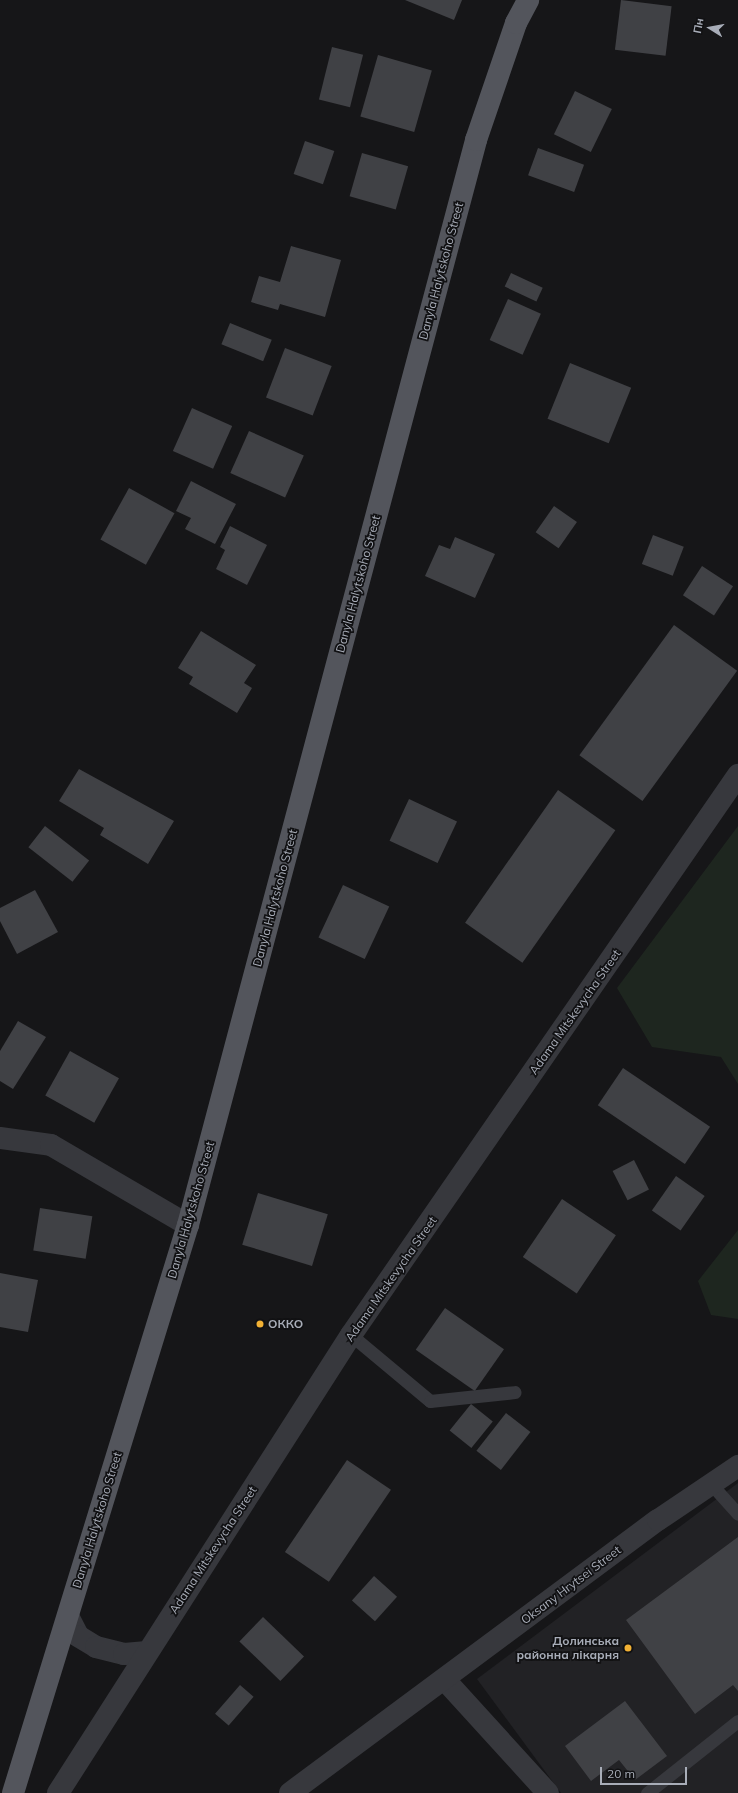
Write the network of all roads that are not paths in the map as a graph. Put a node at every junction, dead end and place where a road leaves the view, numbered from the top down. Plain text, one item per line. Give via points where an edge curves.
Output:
1 (528, 0) edge
2 (738, 775) edge
3 (0, 1138) edge
4 (188, 1225) junction
5 (351, 1335) junction
6 (516, 1392) dead end
7 (738, 1466) edge
8 (711, 1484) junction
9 (738, 1514) edge
10 (68, 1616) junction
11 (146, 1652) junction
12 (445, 1680) junction
13 (738, 1721) edge
14 (13, 1793) edge
15 (58, 1793) edge
16 (290, 1793) edge
17 (548, 1793) edge
18 (647, 1793) edge

1 - 4 main road, Danyla Halytskoho Street via 516,23 476,140
2 - 5 street, Adama Mitskevycha Street
3 - 4 street via 51,1145
4 - 10 main road, Danyla Halytskoho Street
5 - 6 lane via 430,1401
5 - 11 street, Adama Mitskevycha Street
7 - 8 street, Oksany Hrytsei Street
8 - 9 lane
8 - 12 street, Oksany Hrytsei Street
10 - 11 street via 78,1636 96,1647 124,1654
10 - 14 main road, Danyla Halytskoho Street
11 - 15 street, Adama Mitskevycha Street
12 - 16 street, Oksany Hrytsei Street
12 - 17 street
13 - 18 lane

